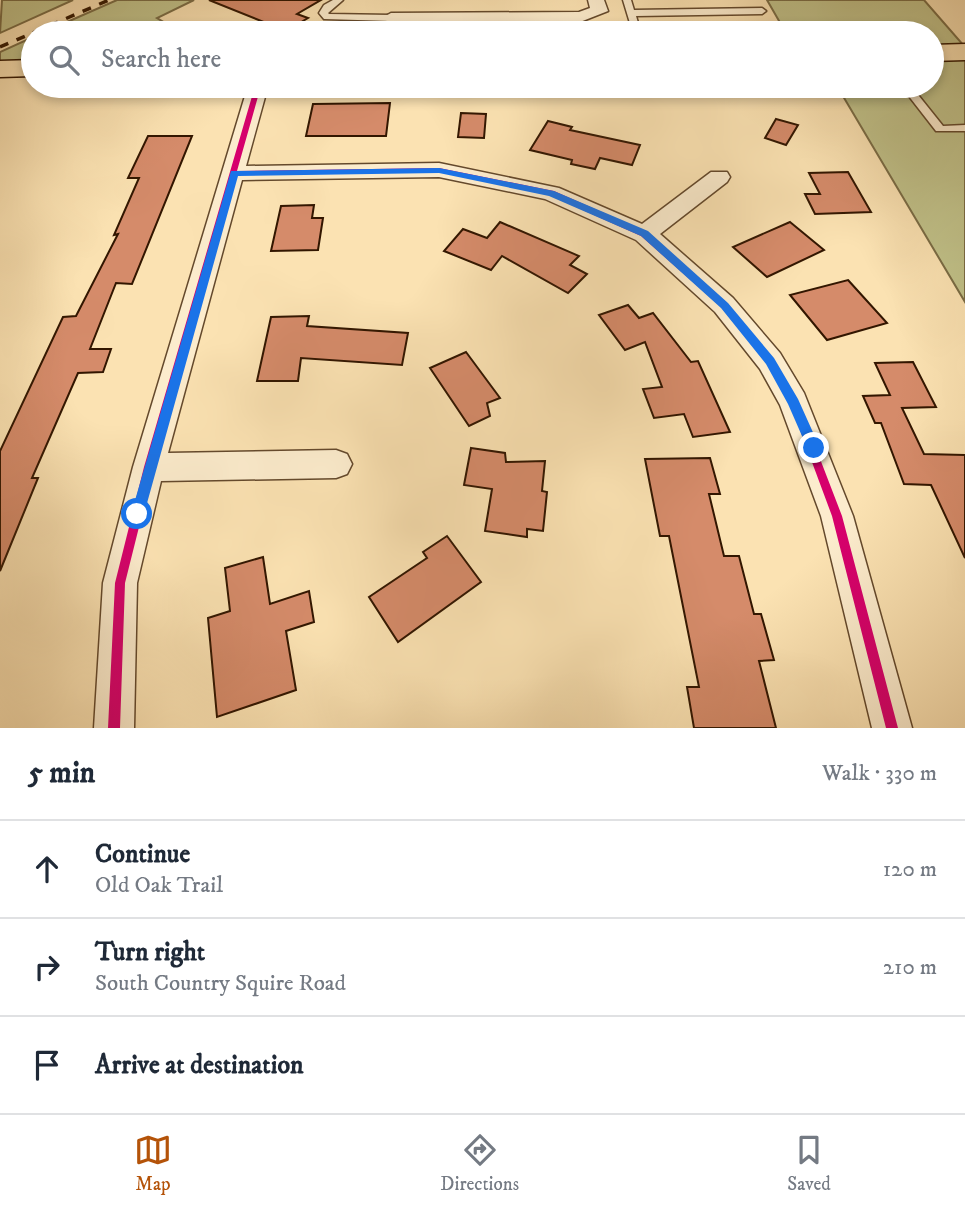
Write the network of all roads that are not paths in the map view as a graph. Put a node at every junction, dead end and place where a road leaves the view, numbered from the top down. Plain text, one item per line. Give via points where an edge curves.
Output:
1 (339, 0) edge
2 (596, 0) edge
3 (627, 0) edge
4 (762, 12) dead end
5 (631, 13) junction
6 (391, 17) edge
7 (633, 21) edge
8 (965, 52) edge
9 (944, 53) edge
10 (21, 68) edge
11 (0, 69) edge
12 (255, 98) edge
13 (915, 98) edge
14 (965, 128) edge
15 (234, 173) junction
16 (719, 177) dead end
17 (644, 234) junction
18 (336, 464) dead end
19 (149, 467) junction
20 (114, 728) edge
21 (892, 728) edge

1 - 6 lane via 327,6 323,13 327,17
2 - 6 street via 599,10 580,18
3 - 5 lane
4 - 5 lane
5 - 7 lane
8 - 9 main road
10 - 11 main road
12 - 15 street
13 - 14 lane via 940,129
15 - 17 street via 439,170 551,193
15 - 19 street
16 - 17 street
17 - 21 street via 724,305 770,361 794,402 837,516
18 - 19 street
19 - 20 street via 120,583

